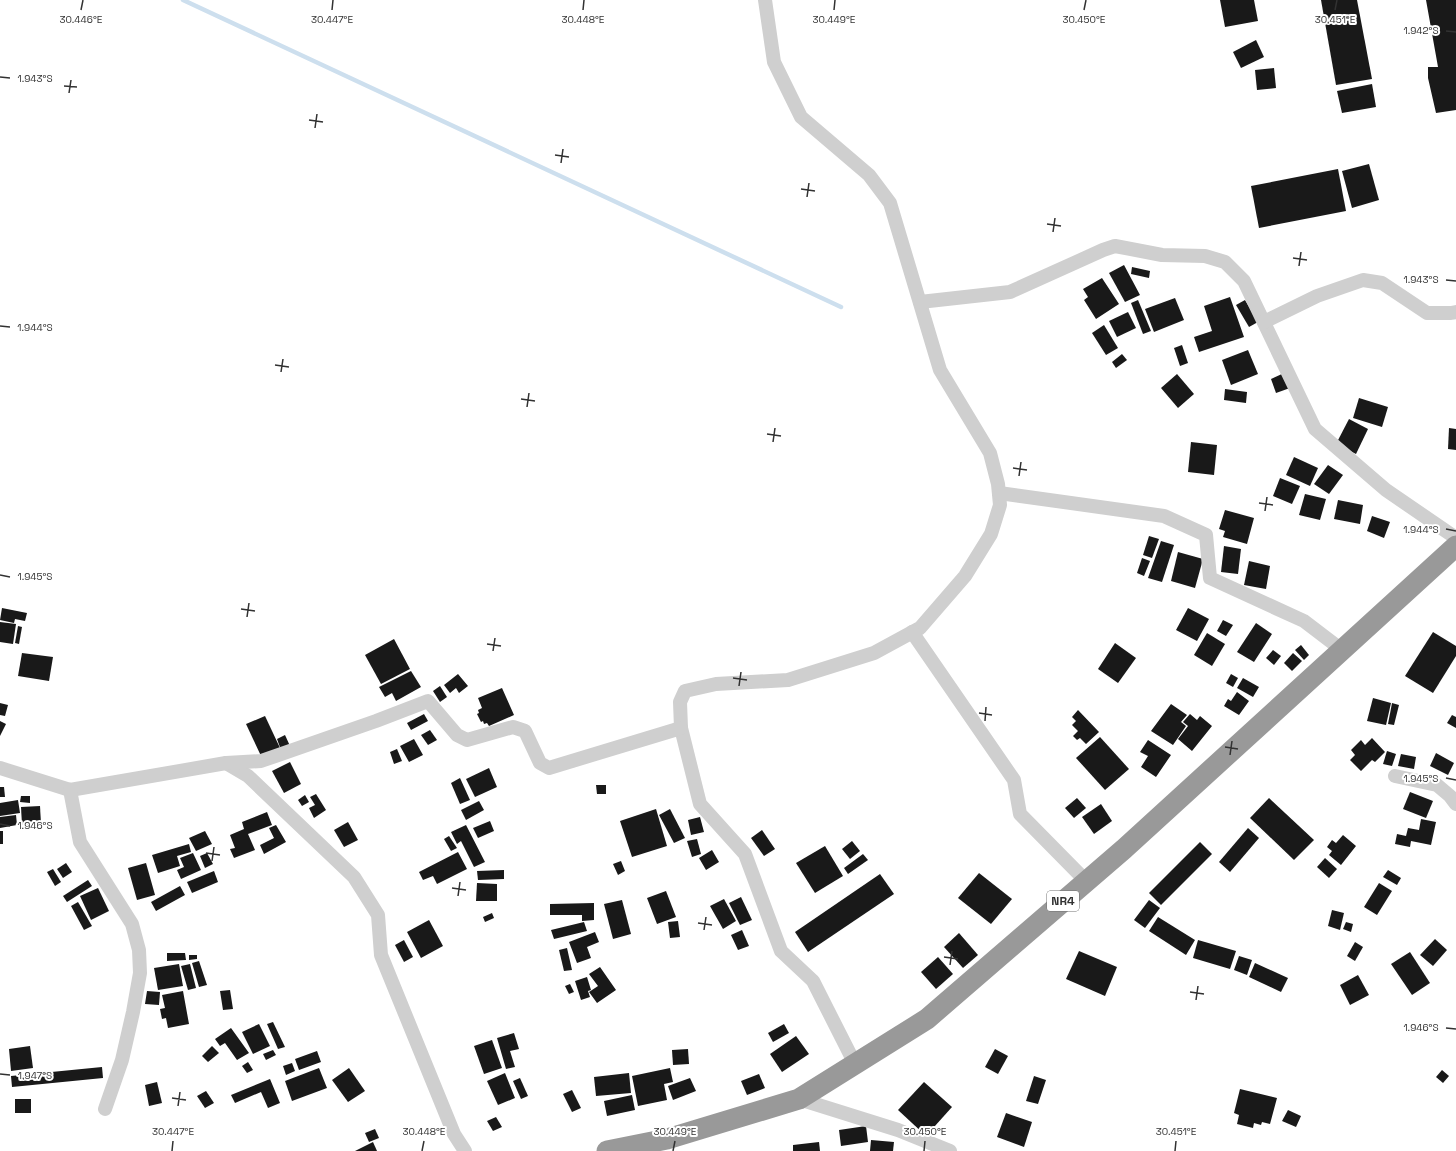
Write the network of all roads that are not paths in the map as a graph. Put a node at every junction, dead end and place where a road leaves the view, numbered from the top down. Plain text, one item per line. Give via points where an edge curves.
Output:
1 (765, 0) edge
2 (920, 302) junction
3 (1456, 312) edge
4 (1264, 322) junction
5 (999, 493) junction
6 (1456, 538) edge
7 (1456, 546) edge
8 (912, 632) junction
9 (1342, 650) junction
10 (681, 728) junction
11 (226, 763) junction
12 (0, 768) edge
13 (1395, 776) dead end
14 (70, 790) junction
15 (1456, 804) edge
16 (1086, 881) junction
17 (855, 1064) junction
18 (799, 1099) junction
19 (105, 1109) dead end
20 (465, 1151) edge
21 (607, 1151) edge
22 (950, 1151) edge

1 - 2 street via 774,62 802,117 869,175 890,203
2 - 4 street via 1010,292 1115,246 1162,255 1205,256 1225,262 1244,281
2 - 5 street via 940,370 990,453
3 - 4 street via 1427,313 1382,283 1363,280 1317,296
4 - 6 street via 1314,429 1386,490
5 - 8 street via 1000,505 991,534 965,576 920,628
5 - 9 street via 1164,516 1206,535 1210,578 1304,621
7 - 9 highway, NR4
8 - 10 street via 874,653 788,680 716,684 685,691 680,702
8 - 16 street via 1014,780 1020,814
9 - 16 highway, NR4
10 - 11 street via 549,768 540,762 525,731 513,727 467,740 457,735 428,701 261,761
10 - 17 street via 700,804 745,854 781,951 813,981
11 - 14 street
11 - 20 street via 248,776 354,877 378,915 381,955 454,1134
12 - 14 street
13 - 15 street via 1438,785
14 - 19 street via 80,842 132,924 138,950 140,973 133,1012 122,1060
16 - 17 highway, NR4 via 927,1019
17 - 18 highway, NR4
18 - 21 highway, NR4 via 667,1139
18 - 22 street via 898,1130

